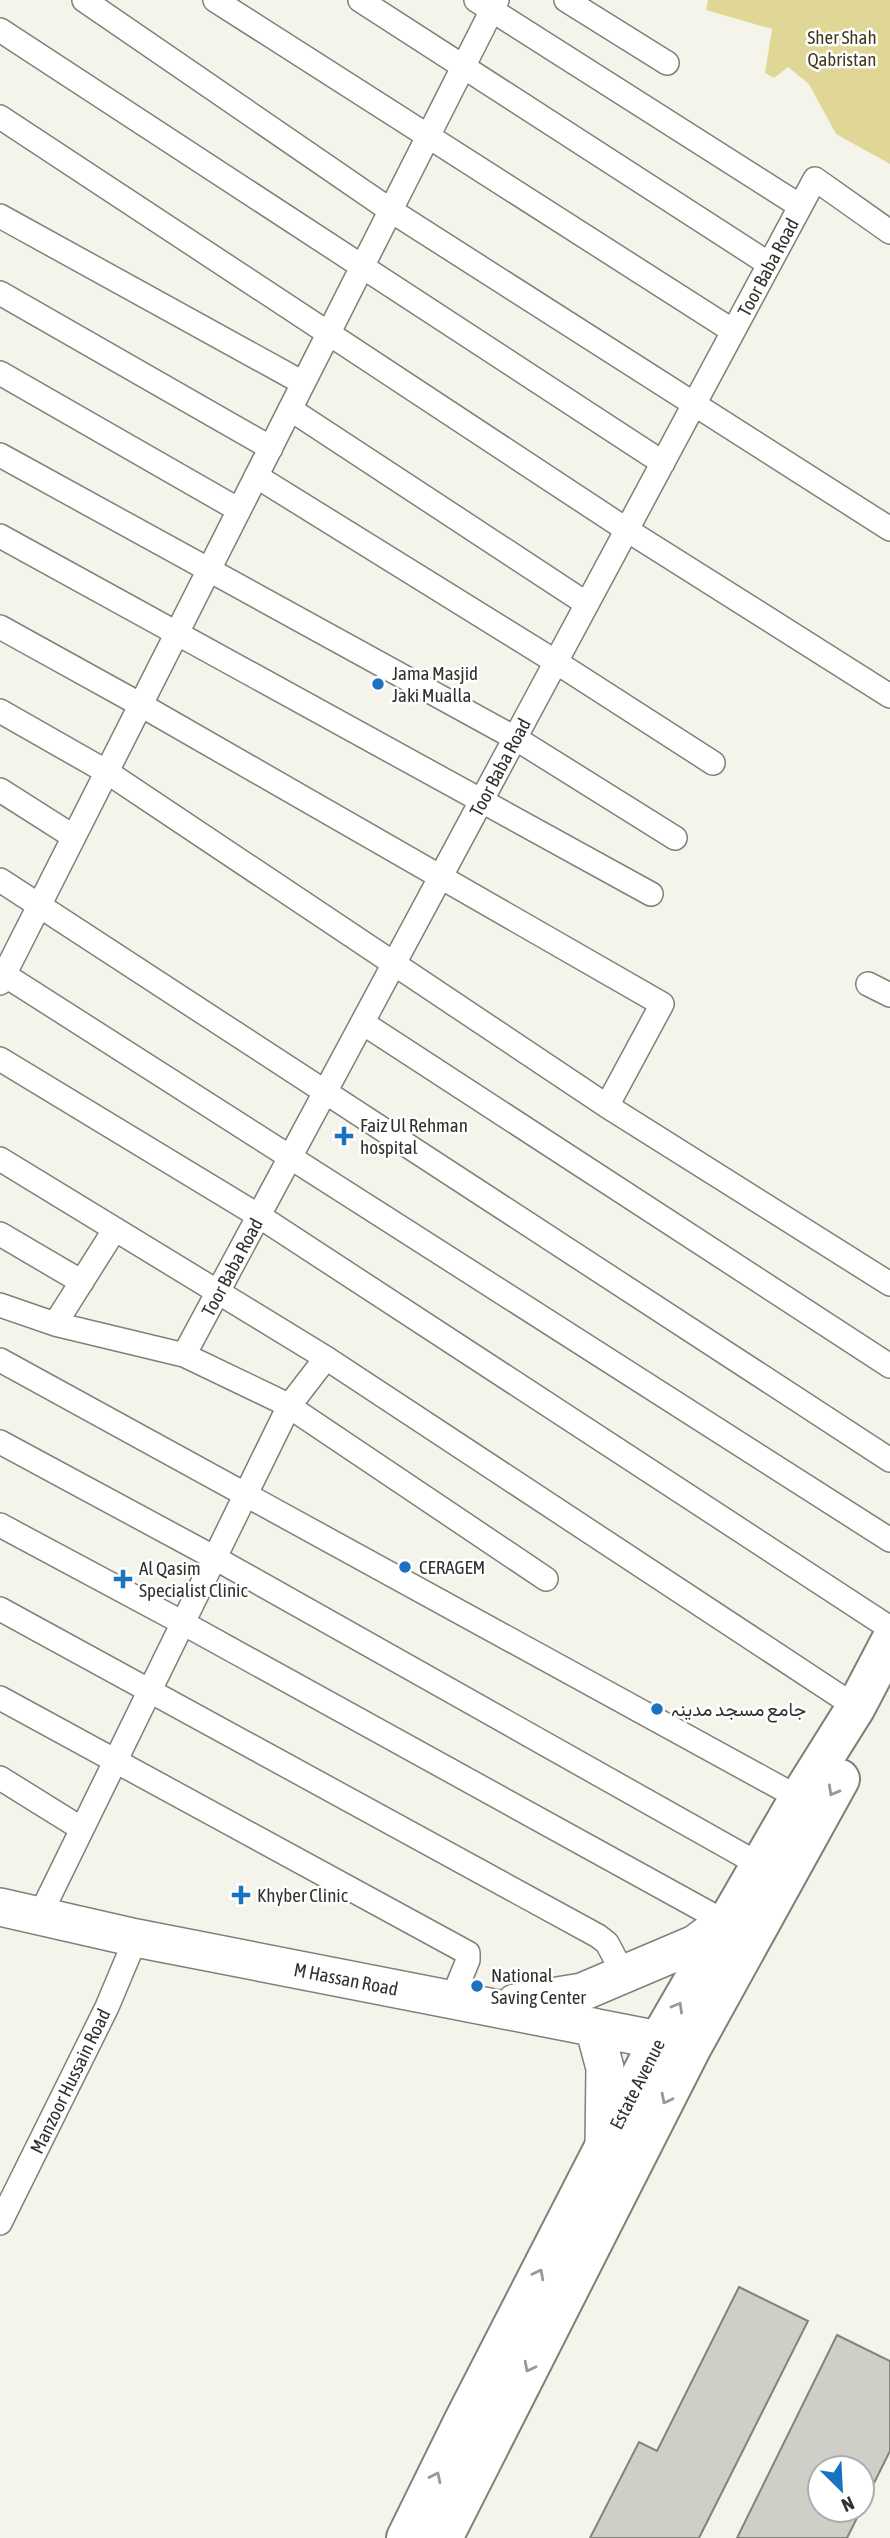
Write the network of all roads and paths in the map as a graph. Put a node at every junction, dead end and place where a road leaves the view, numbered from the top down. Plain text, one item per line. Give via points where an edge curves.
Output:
1 (84, 0) edge
2 (215, 0) edge
3 (360, 0) edge
4 (566, 0) edge
5 (488, 3) edge
6 (0, 30) edge
7 (667, 63) dead end
8 (463, 66) junction
9 (0, 117) edge
10 (429, 135) junction
11 (800, 206) junction
12 (390, 210) junction
13 (0, 216) edge
14 (890, 232) edge
15 (769, 264) junction
16 (362, 267) junction
17 (0, 293) edge
18 (733, 331) junction
19 (328, 333) junction
20 (0, 373) edge
21 (303, 383) junction
22 (695, 403) junction
23 (290, 409) junction
24 (271, 448) junction
25 (0, 455) edge
26 (663, 463) junction
27 (256, 476) junction
28 (239, 510) junction
29 (890, 529) edge
30 (627, 530) junction
31 (0, 536) edge
32 (209, 569) junction
33 (587, 604) junction
34 (0, 627) edge
35 (177, 633) junction
36 (556, 662) junction
37 (890, 696) edge
38 (141, 705) junction
39 (0, 711) edge
40 (515, 738) junction
41 (713, 763) dead end
42 (107, 772) junction
43 (0, 790) edge
44 (482, 800) junction
45 (74, 837) junction
46 (675, 838) dead end
47 (440, 878) junction
48 (0, 880) edge
49 (651, 894) dead end
50 (40, 905) junction
51 (395, 965) junction
52 (1, 977) edge
53 (868, 984) dead end
54 (890, 995) edge
55 (363, 1023) junction
56 (0, 1059) edge
57 (326, 1092) junction
58 (607, 1106) junction
59 (291, 1157) junction
60 (0, 1160) edge
61 (259, 1216) junction
62 (115, 1228) junction
63 (0, 1234) edge
64 (82, 1282) junction
65 (890, 1284) edge
66 (219, 1290) junction
67 (0, 1305) edge
68 (55, 1324) junction
69 (184, 1355) junction
70 (326, 1358) junction
71 (0, 1360) edge
72 (890, 1366) edge
73 (289, 1406) junction
74 (0, 1442) edge
75 (890, 1460) edge
76 (246, 1494) junction
77 (0, 1525) edge
78 (890, 1540) edge
79 (215, 1558) junction
80 (546, 1579) dead end
81 (0, 1609) edge
82 (183, 1623) junction
83 (890, 1628) edge
84 (890, 1642) edge
85 (890, 1689) edge
86 (149, 1692) junction
87 (0, 1698) edge
88 (856, 1707) junction
89 (115, 1762) junction
90 (0, 1778) edge
91 (799, 1798) junction
92 (82, 1829) junction
93 (760, 1865) junction
94 (0, 1907) edge
95 (40, 1915) junction
96 (725, 1923) junction
97 (135, 1938) junction
98 (624, 1975) junction
99 (452, 2000) junction
100 (489, 2006) junction
101 (594, 2027) junction
102 (676, 2044) junction
103 (604, 2147) junction
104 (0, 2223) edge
105 (406, 2538) edge
106 (443, 2538) edge

1 - 12 street
2 - 10 street
3 - 8 street
4 - 7 street
5 - 8 street
5 - 11 street
6 - 16 street
8 - 10 street
8 - 15 street
9 - 19 street
10 - 12 street
10 - 18 street
11 - 14 street, Toor Baba Road via 815,178
11 - 15 street, Toor Baba Road
12 - 16 street
12 - 22 street
13 - 21 street
15 - 18 street, Toor Baba Road
16 - 19 street
16 - 26 street
17 - 24 street
18 - 22 street, Toor Baba Road
19 - 21 street
19 - 30 street
20 - 28 street
21 - 23 street
22 - 26 street, Toor Baba Road
22 - 29 street
23 - 24 street
23 - 33 street
24 - 27 street
25 - 32 street
26 - 30 street, Toor Baba Road
27 - 28 street
27 - 36 street
28 - 32 street
30 - 33 street, Toor Baba Road
30 - 37 street
31 - 35 street
32 - 35 street
32 - 40 street
33 - 36 street, Toor Baba Road
34 - 38 street
35 - 38 street
35 - 44 street
36 - 40 street, Toor Baba Road
36 - 41 street
38 - 42 street
38 - 47 street
39 - 42 street
40 - 44 street, Toor Baba Road
40 - 46 street
42 - 45 street
42 - 51 street
43 - 45 street
44 - 47 street, Toor Baba Road
44 - 49 street
45 - 50 street
47 - 51 street, Toor Baba Road
47 - 58 street via 662,1004
48 - 50 street
50 - 52 street
50 - 57 street
51 - 55 street, Toor Baba Road
51 - 58 street
52 - 59 street
53 - 54 street
55 - 57 street, Toor Baba Road
55 - 72 street
56 - 61 street
57 - 59 street, Toor Baba Road
57 - 75 street
58 - 65 street
59 - 61 street, Toor Baba Road
59 - 78 street
60 - 62 street
61 - 66 street, Toor Baba Road
61 - 83 street
62 - 64 street
62 - 66 street
63 - 64 street
64 - 68 street
66 - 69 street, Toor Baba Road
66 - 70 street
67 - 68 street
68 - 69 street
69 - 73 street
70 - 73 street
70 - 88 street
71 - 76 street
73 - 76 street
73 - 80 street
74 - 79 street
76 - 79 street
76 - 91 street
77 - 82 street
79 - 82 street
79 - 93 street
81 - 86 street
82 - 86 street
82 - 96 street
84 - 88 highway, Estate Avenue
85 -> 102 highway, Estate Avenue
86 - 89 street
86 - 98 street via 598,1936 607,1943
87 - 89 street
88 - 91 highway, Estate Avenue
89 - 92 street
89 - 99 street via 468,1953
90 - 92 street
91 - 93 highway, Estate Avenue
92 - 95 street
93 - 96 highway, Estate Avenue
94 - 95 main road, M Hassan Road
95 - 97 main road, M Hassan Road
96 - 98 main road via 695,1944
102 -> 96 highway, Estate Avenue
97 - 99 main road, M Hassan Road
97 - 104 street, Manzoor Hussain Road via 107,2007
98 - 100 main road via 582,1992
99 - 100 main road, M Hassan Road
100 - 101 main road, M Hassan Road
101 - 102 main road, M Hassan Road
101 - 103 main road via 605,2068
102 - 103 highway, Estate Avenue
102 -> 106 highway, Estate Avenue
105 -> 103 highway, Estate Avenue

